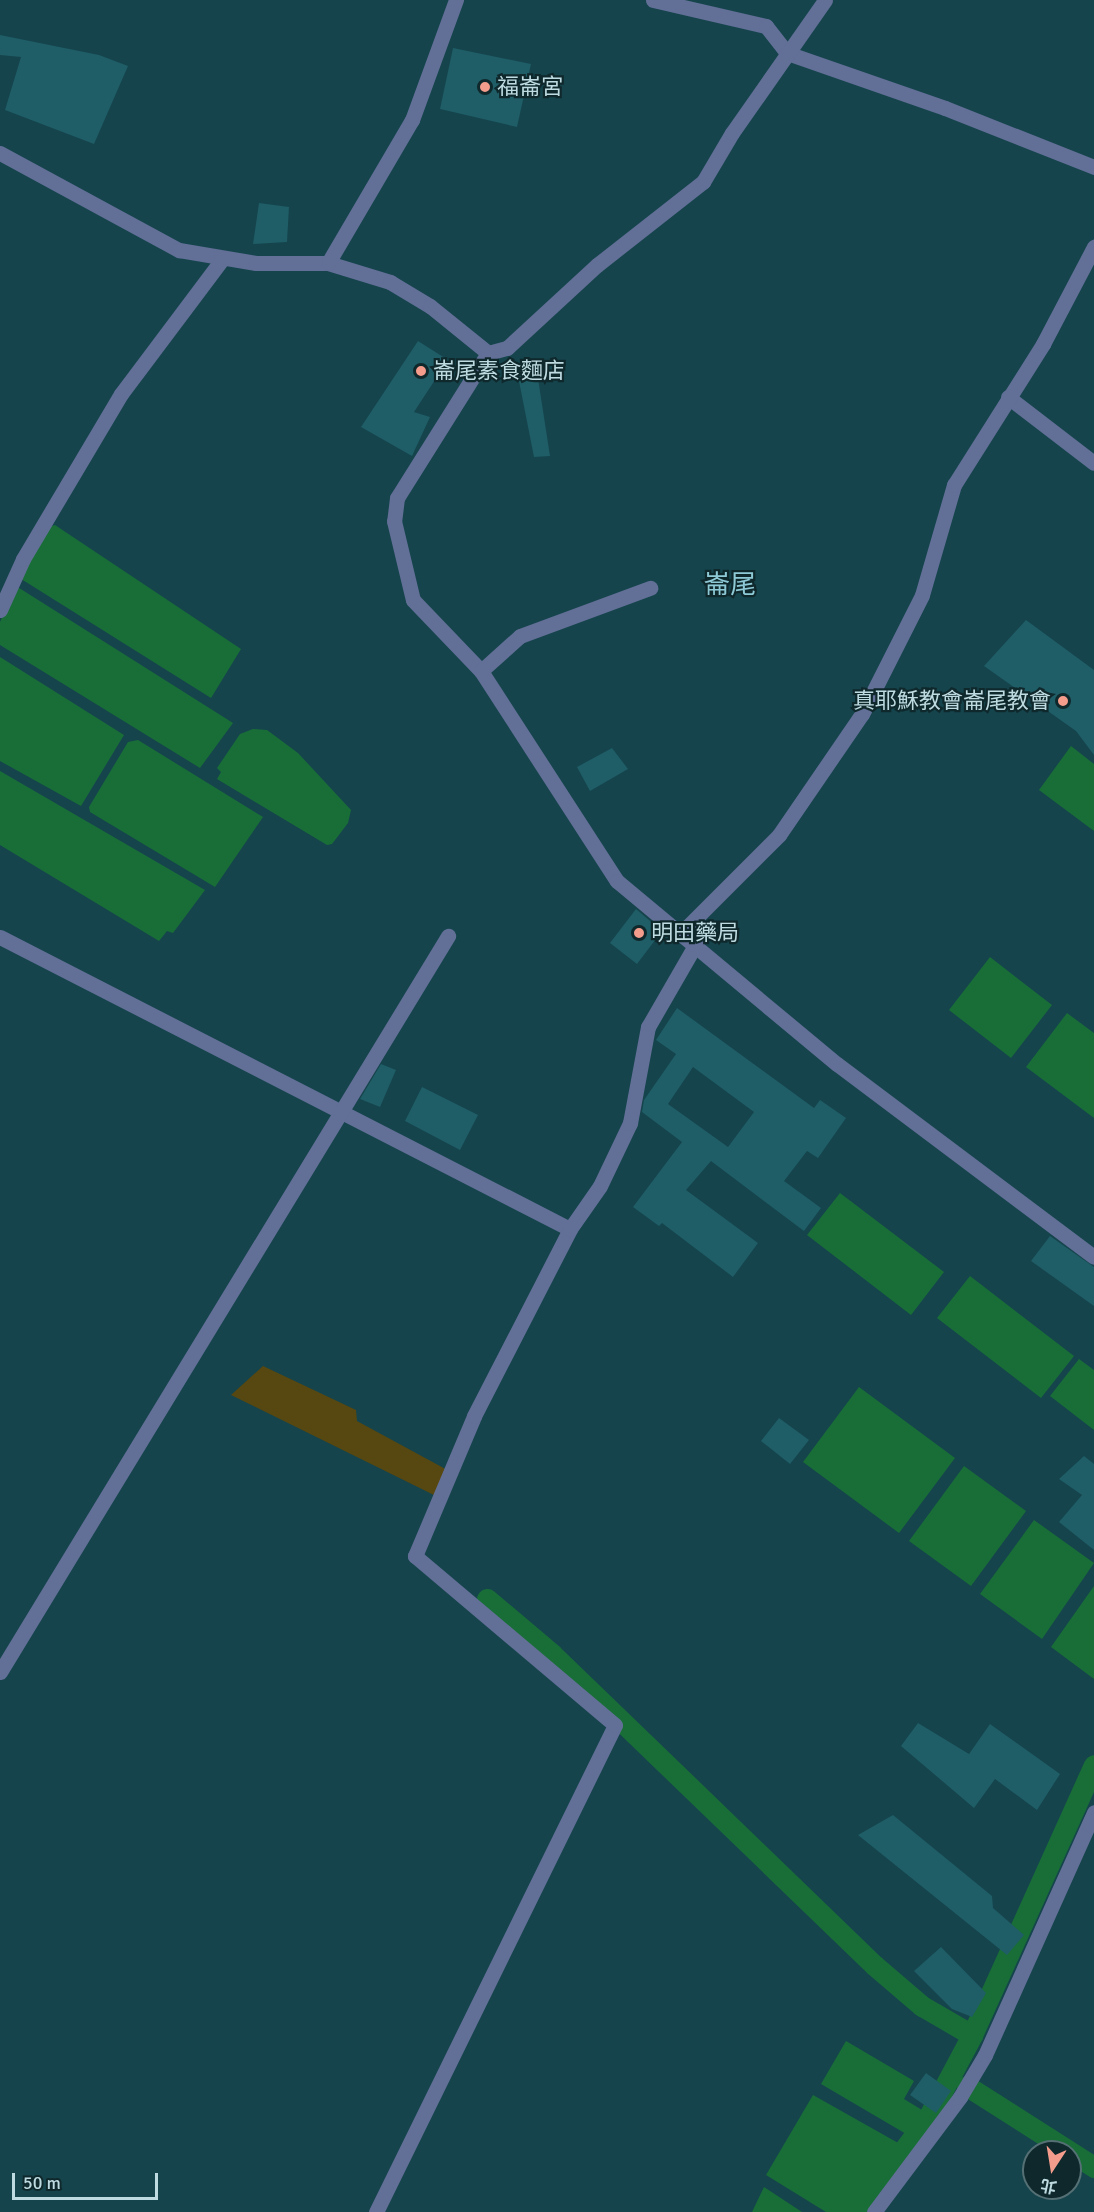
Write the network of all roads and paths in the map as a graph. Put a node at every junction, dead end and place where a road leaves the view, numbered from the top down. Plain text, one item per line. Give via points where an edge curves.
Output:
1 (456, 0) edge
2 (653, 0) edge
3 (825, 0) edge
4 (787, 53) junction
5 (0, 153) edge
6 (1094, 166) edge
7 (1094, 247) edge
8 (223, 258) junction
9 (328, 263) junction
10 (488, 353) junction
11 (1008, 397) junction
12 (1094, 463) edge
13 (650, 588) dead end
14 (0, 610) edge
15 (481, 671) junction
16 (681, 933) junction
17 (448, 936) dead end
18 (0, 937) edge
19 (696, 944) junction
20 (341, 1111) junction
21 (570, 1229) junction
22 (1094, 1257) edge
23 (0, 1672) edge
24 (1094, 1812) edge
25 (376, 2212) edge
26 (874, 2212) edge

1 - 9 street via 412,120
2 - 4 street via 766,26
3 - 4 street
4 - 6 street
4 - 10 street via 702,182 597,265 507,348
5 - 8 street via 179,249
7 - 11 street via 1043,344
8 - 9 street
8 - 14 street via 121,394 23,559
9 - 10 street via 390,282 430,306
10 - 15 street via 397,498 394,521 413,600
11 - 12 street
11 - 16 street via 954,485 922,595 862,714 779,835
13 - 15 street via 520,636
15 - 16 street via 617,881
16 - 19 street
17 - 20 street
18 - 20 street
19 - 21 street via 648,1027 630,1123 600,1186
19 - 22 street via 837,1064
20 - 21 street
20 - 23 street
21 - 25 street via 474,1416 415,1556 615,1725
24 - 26 street via 985,2055 960,2097

